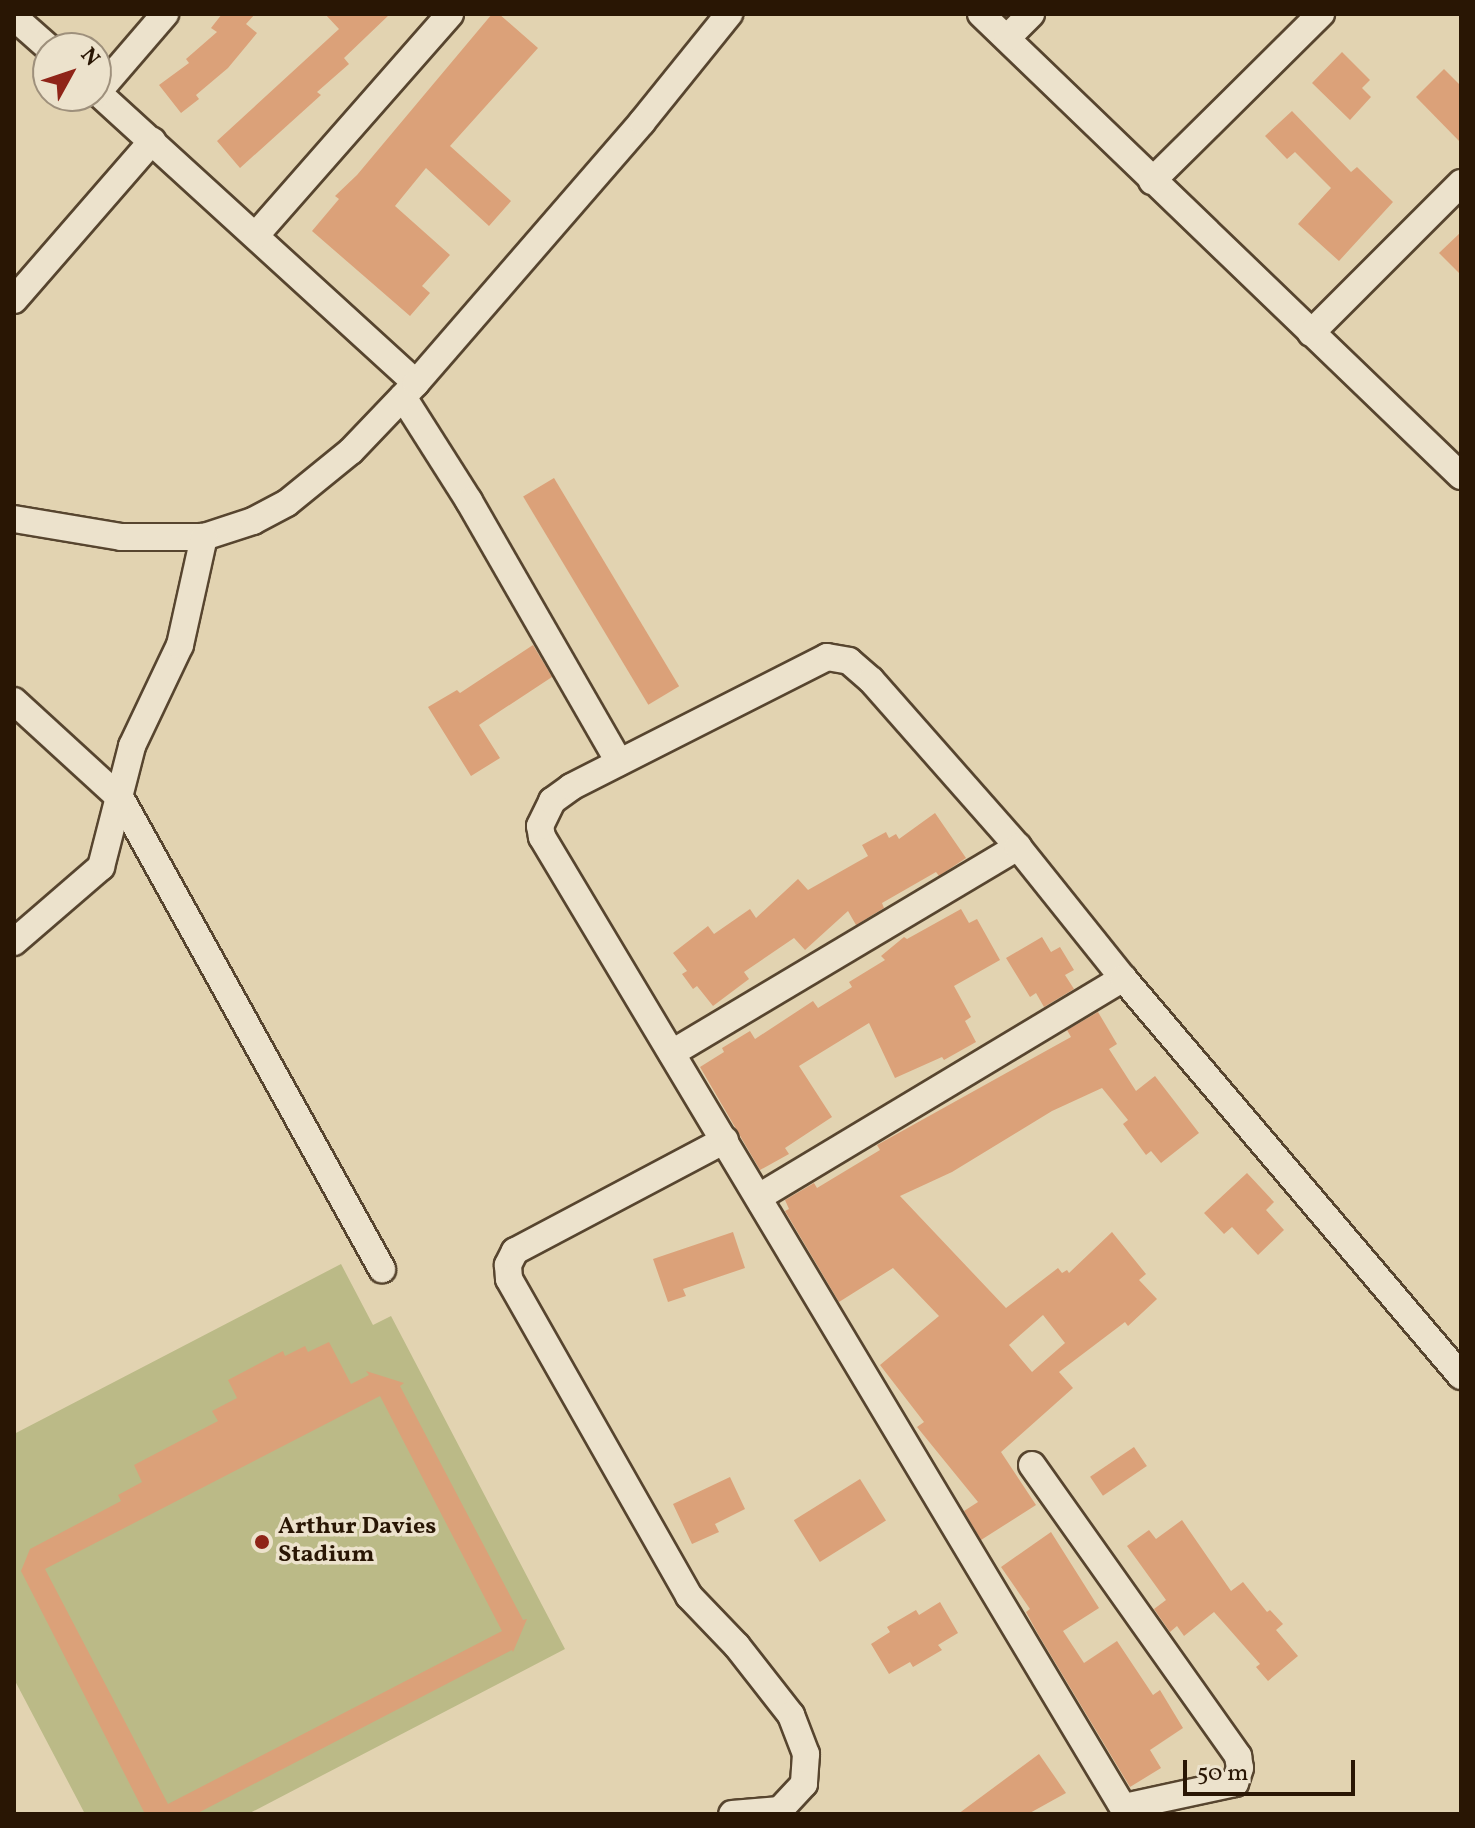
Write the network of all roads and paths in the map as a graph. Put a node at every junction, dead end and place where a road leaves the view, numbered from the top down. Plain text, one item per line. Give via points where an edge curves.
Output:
1 (165, 14) edge
2 (450, 14) edge
3 (729, 14) edge
4 (981, 14) edge
5 (1031, 14) edge
6 (1321, 14) edge
7 (14, 17) edge
8 (32, 33) edge
9 (1007, 38) junction
10 (112, 75) edge
11 (112, 105) edge
12 (152, 141) junction
13 (1152, 181) junction
14 (1461, 183) edge
15 (256, 235) junction
16 (14, 300) edge
17 (1311, 333) junction
18 (409, 390) junction
19 (1461, 476) edge
20 (14, 519) edge
21 (204, 537) junction
22 (14, 701) edge
23 (619, 762) junction
24 (121, 799) junction
25 (1018, 847) junction
26 (14, 942) edge
27 (1123, 978) junction
28 (672, 1053) junction
29 (725, 1140) junction
30 (759, 1197) junction
31 (382, 1269) dead end
32 (1461, 1376) edge
33 (1032, 1465) dead end
34 (1126, 1811) edge
35 (732, 1814) edge

1 - 10 street
2 - 15 street
3 - 18 street
4 - 9 street
5 - 9 street
6 - 13 street
7 - 8 street
9 - 13 street
11 - 12 street
12 - 15 street
12 - 16 street
13 - 17 street
14 - 17 street
15 - 18 street
17 - 19 street
18 - 21 street via 351,451 287,503
18 - 23 street
20 - 21 street via 121,537
21 - 24 street via 180,645 132,746
22 - 24 street
23 - 25 street via 827,657 839,657 871,680
23 - 28 street via 552,801 540,826 542,837
24 - 26 street via 101,867
24 - 31 street
25 - 27 street
25 - 28 street
27 - 30 street
27 - 32 street
28 - 29 street
29 - 30 street
29 - 35 street via 515,1251 508,1265 509,1279 689,1596 791,1715 806,1754 804,1784 780,1810
30 - 34 street
33 - 34 street via 1238,1756 1235,1783

